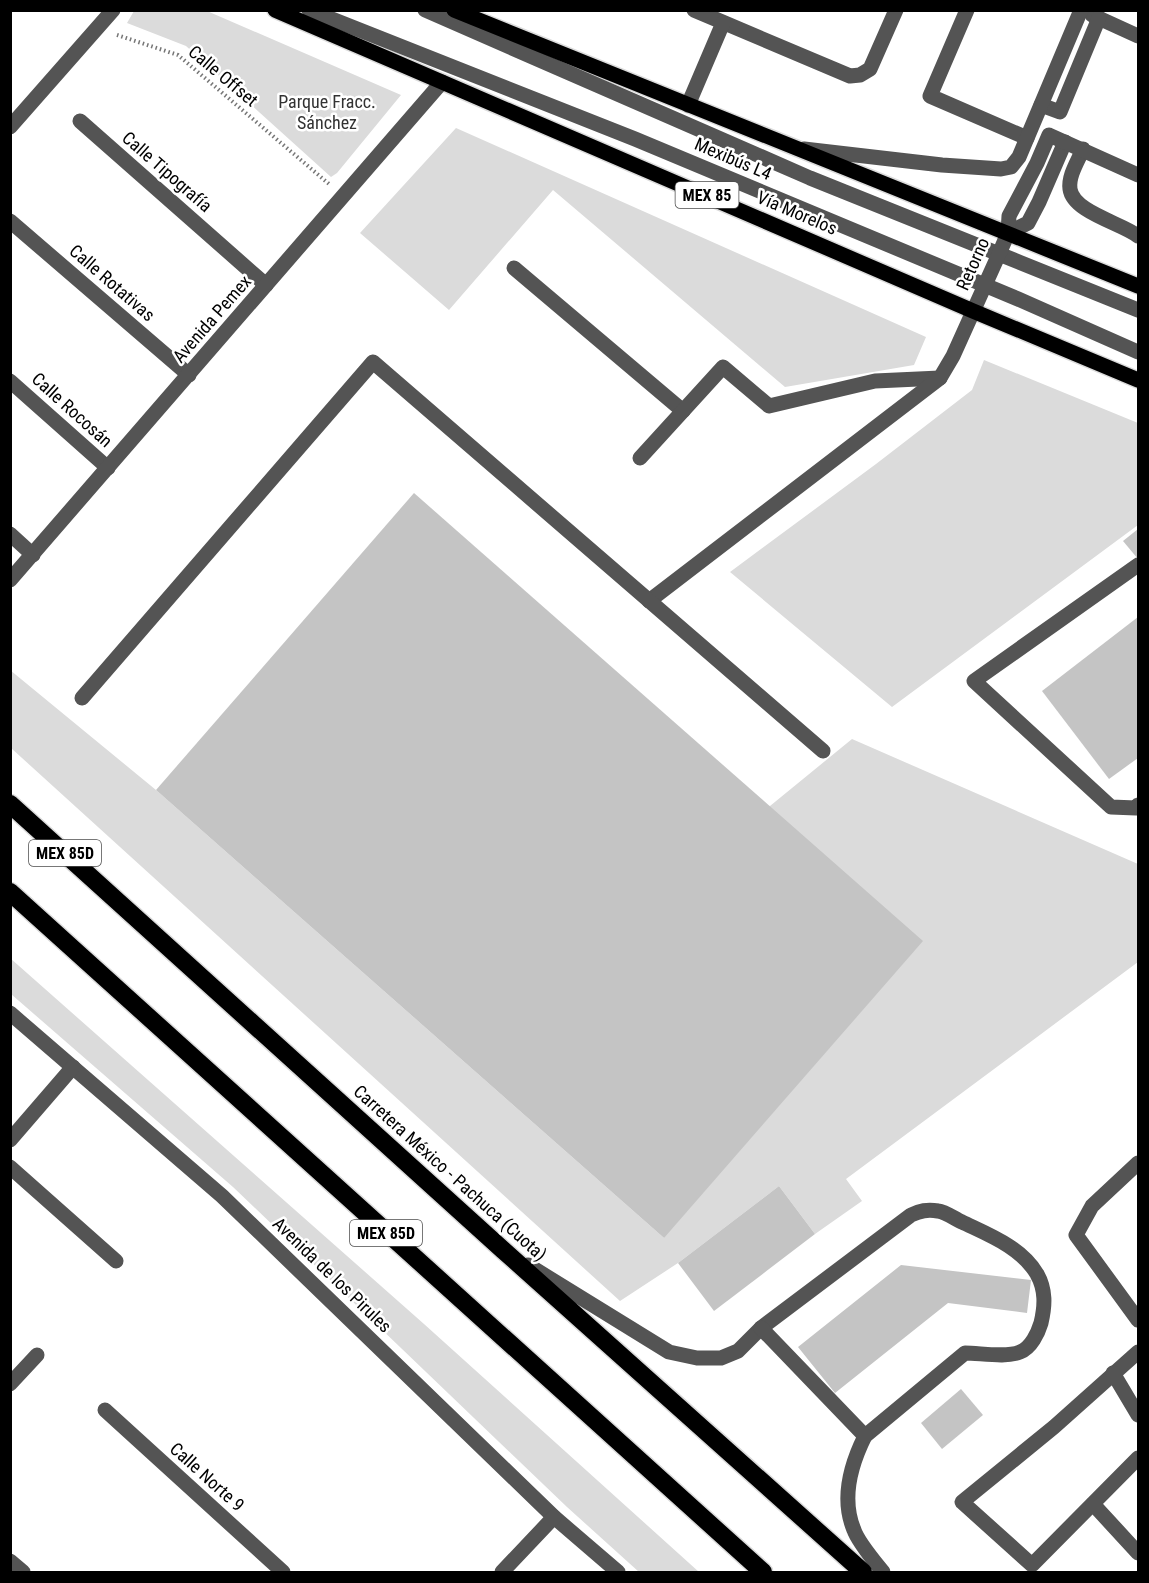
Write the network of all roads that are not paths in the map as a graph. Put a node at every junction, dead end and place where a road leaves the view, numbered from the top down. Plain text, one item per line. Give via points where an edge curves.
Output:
1 (113, 10) edge
2 (275, 10) edge
3 (309, 10) edge
4 (424, 10) edge
5 (454, 10) edge
6 (694, 10) edge
7 (896, 10) edge
8 (967, 10) edge
9 (1082, 10) edge
10 (1100, 18) junction
11 (723, 23) junction
12 (1138, 36) edge
13 (442, 82) junction
14 (688, 105) junction
15 (1041, 105) junction
16 (80, 121) dead end
17 (10, 127) edge
18 (1027, 138) junction
19 (796, 148) junction
20 (1083, 149) junction
21 (1138, 174) edge
22 (10, 221) edge
23 (1008, 233) junction
24 (1138, 236) edge
25 (999, 254) junction
26 (514, 268) dead end
27 (266, 285) junction
28 (985, 285) junction
29 (1138, 286) edge
30 (1138, 310) edge
31 (974, 311) junction
32 (1138, 352) edge
33 (189, 375) junction
34 (940, 378) junction
35 (1138, 380) edge
36 (10, 381) edge
37 (683, 411) junction
38 (640, 458) dead end
39 (108, 468) junction
40 (10, 534) edge
41 (33, 555) junction
42 (1138, 565) edge
43 (10, 580) edge
44 (649, 601) junction
45 (82, 699) dead end
46 (823, 751) dead end
47 (10, 804) edge
48 (1138, 806) edge
49 (10, 892) edge
50 (10, 1013) edge
51 (73, 1067) junction
52 (10, 1140) edge
53 (1138, 1163) edge
54 (10, 1167) edge
55 (503, 1250) junction
56 (116, 1261) dead end
57 (1138, 1320) edge
58 (760, 1328) junction
59 (1138, 1352) edge
60 (36, 1355) dead end
61 (1113, 1373) junction
62 (10, 1384) edge
63 (105, 1410) dead end
64 (1138, 1415) edge
65 (865, 1436) junction
66 (1138, 1458) edge
67 (1093, 1504) junction
68 (554, 1517) junction
69 (1138, 1553) edge
70 (10, 1561) edge
71 (22, 1572) edge
72 (283, 1572) edge
73 (502, 1572) edge
74 (618, 1572) edge
75 (763, 1572) edge
76 (863, 1572) edge
77 (883, 1572) edge

1 - 17 street
2 - 13 main road, Vía Morelos / MEX 85
3 - 28 street, Mexibús L4 via 635,139
4 - 25 street, Mexibús L4 via 810,178
5 - 14 main road
6 - 11 street
7 - 11 street via 870,69 850,76
8 - 18 street via 930,96
9 - 10 street
9 - 15 street
10 - 12 street
10 - 15 street via 1060,112
11 - 14 street
13 - 27 street, Avenida Pemex
13 - 31 main road, Vía Morelos / MEX 85
14 - 19 main road
15 - 18 street
16 - 27 street, Calle Tipografía
18 - 19 street via 1011,167 1001,169
19 - 23 main road
20 - 21 street
20 - 23 street, Retorno via 1049,135 1009,216
20 - 24 street via 1069,189 1073,200
22 - 33 street, Calle Rotativas
23 - 25 street, Retorno
23 - 29 main road
25 - 28 street, Retorno
25 - 30 street, Mexibús L4
26 - 37 street
27 - 33 street, Avenida Pemex
28 - 31 street, Retorno
28 - 32 street, Mexibús L4
31 - 34 street, Retorno
31 - 35 main road, Vía Morelos / MEX 85
33 - 39 street, Avenida Pemex
34 - 37 street via 875,381 769,406 723,367
34 - 44 street
36 - 39 street, Calle Rocosán
37 - 38 street
39 - 41 street, Avenida Pemex
40 - 41 street
41 - 43 street, Avenida Pemex
42 - 48 street via 974,681 1111,807
44 - 45 street via 373,362
44 - 46 street
47 - 55 highway, Carretera México - Pachuca (Cuota) / MEX 85D
49 - 75 highway, MEX 85D
50 - 51 street, Avenida de los Pirules
51 - 52 street
51 - 68 street, Avenida de los Pirules via 222,1196
53 - 57 street via 1092,1206 1076,1235
54 - 56 street
55 - 58 street via 669,1352 721,1358 738,1351
55 - 76 highway, Carretera México - Pachuca (Cuota) / MEX 85D
58 - 65 street
58 - 65 street via 911,1215 924,1210 939,1211 1024,1257 1044,1293 1044,1311 1032,1342 1022,1352 965,1353
59 - 61 street
60 - 62 street
61 - 64 street
61 - 67 street via 962,1502 1032,1565
63 - 72 street, Calle Norte 9
65 - 77 street via 849,1480 849,1510 854,1531
66 - 67 street
67 - 69 street
68 - 73 street
68 - 74 street, Avenida de los Pirules
70 - 71 street

